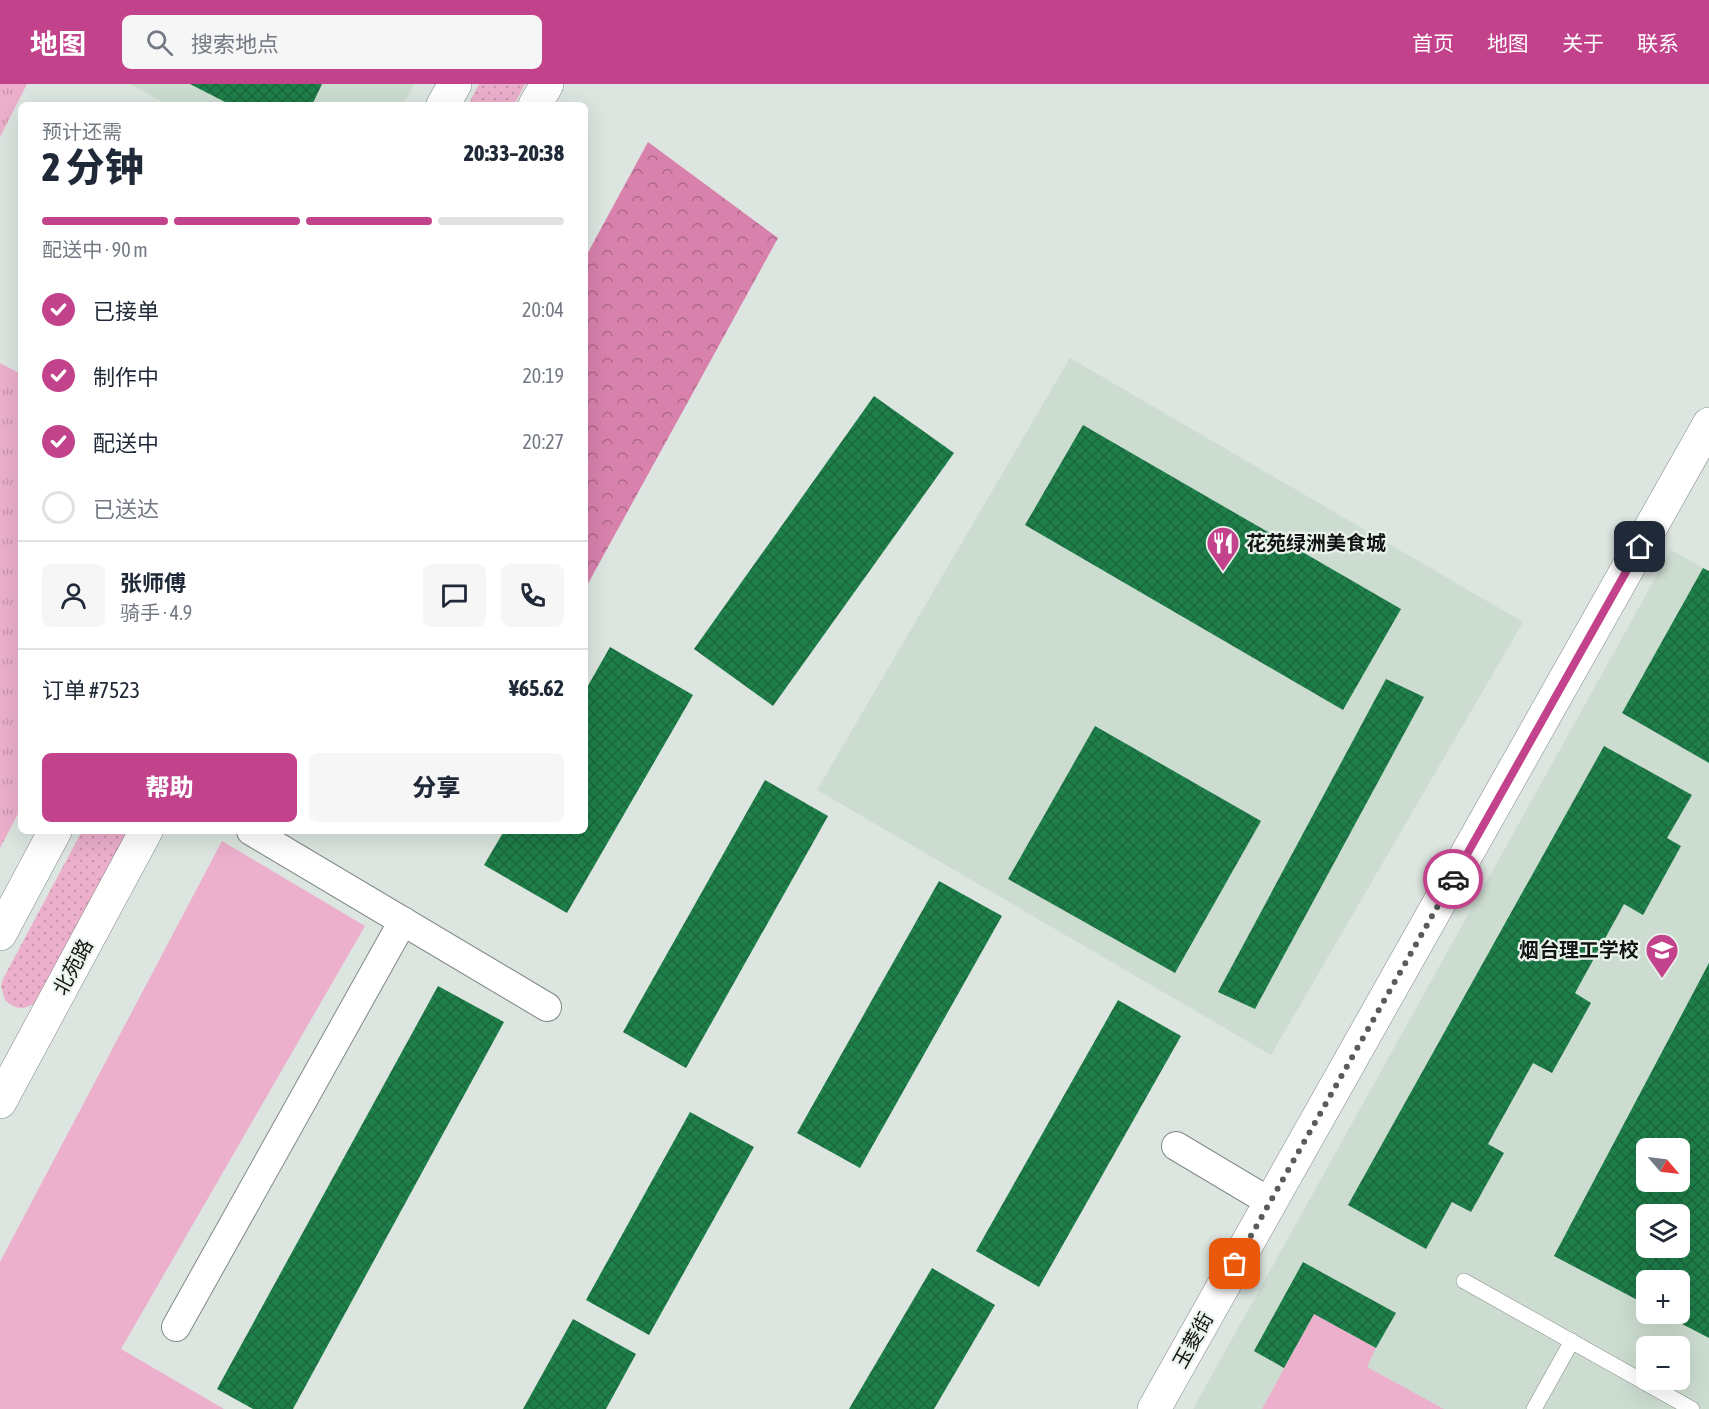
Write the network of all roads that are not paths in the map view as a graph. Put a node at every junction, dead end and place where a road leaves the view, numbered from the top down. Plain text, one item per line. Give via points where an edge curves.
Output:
1 (454, 84) edge
2 (547, 84) edge
3 (445, 102) edge
4 (538, 102) edge
5 (1709, 424) edge
6 (53, 834) edge
7 (144, 834) edge
8 (256, 834) edge
9 (403, 921) junction
10 (0, 934) edge
11 (547, 1006) dead end
12 (0, 1102) edge
13 (1176, 1146) dead end
14 (1270, 1202) junction
15 (1464, 1281) dead end
16 (176, 1327) dead end
17 (1572, 1341) junction
18 (1154, 1409) edge
19 (1534, 1409) edge
20 (1691, 1409) edge

1 - 3 street
2 - 4 street
5 - 14 street, 玉菱街
6 - 10 street
7 - 12 street, 北苑路
8 - 9 street
9 - 11 street
9 - 16 street
13 - 14 street
14 - 18 street, 玉菱街
15 - 17 lane
17 - 19 lane
17 - 20 lane

